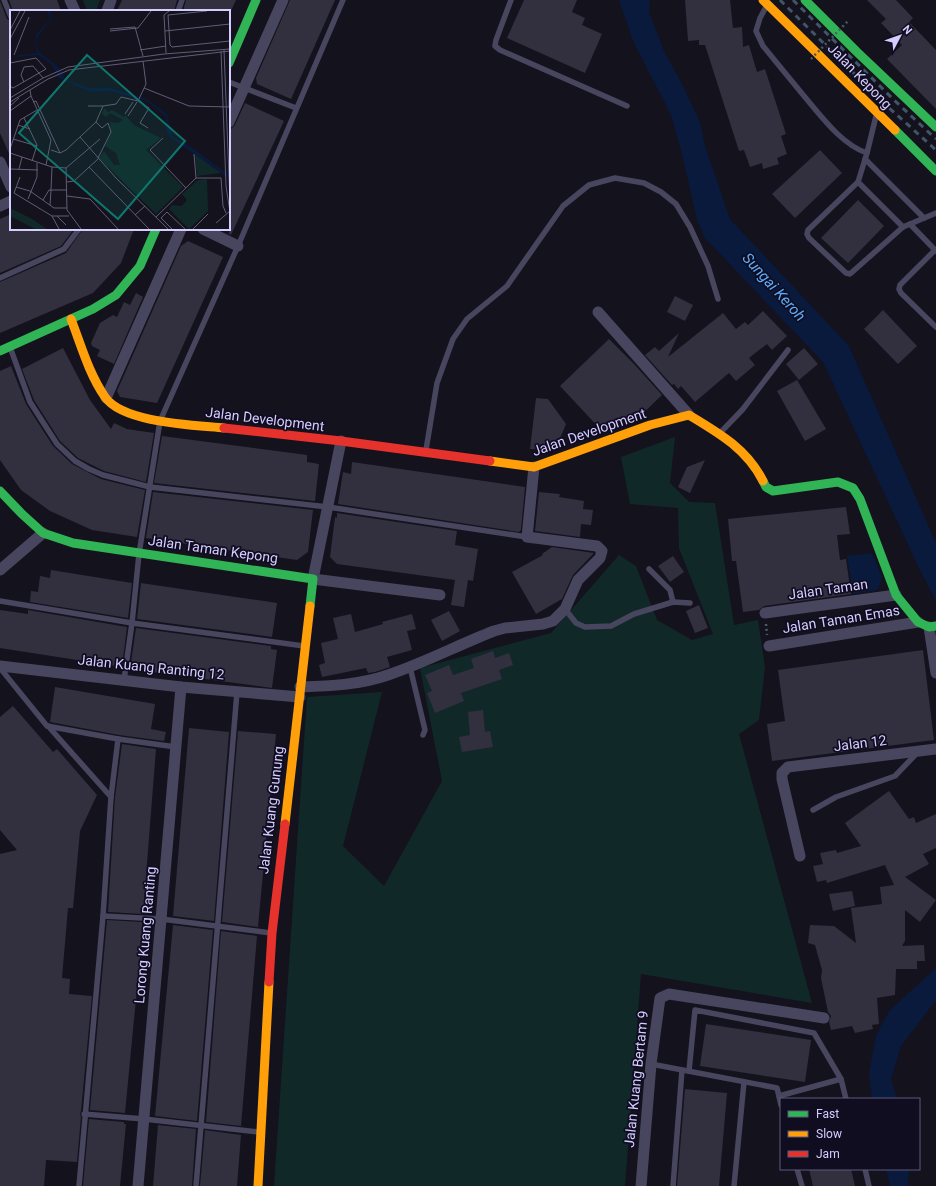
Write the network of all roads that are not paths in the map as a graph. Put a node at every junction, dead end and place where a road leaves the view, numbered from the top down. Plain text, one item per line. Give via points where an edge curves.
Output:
1 (4, 0) edge
2 (70, 0) edge
3 (111, 0) edge
4 (182, 0) edge
5 (256, 0) edge
6 (283, 0) edge
7 (344, 0) edge
8 (510, 0) edge
9 (808, 1) edge
10 (766, 2) edge
11 (75, 10) edge
12 (107, 10) edge
13 (178, 10) edge
14 (10, 15) edge
15 (230, 62) edge
16 (230, 82) edge
17 (244, 88) junction
18 (627, 106) dead end
19 (296, 108) junction
20 (877, 114) junction
21 (230, 120) edge
22 (936, 127) edge
23 (866, 156) junction
24 (0, 162) edge
25 (936, 171) edge
26 (858, 182) junction
27 (10, 185) edge
28 (10, 201) edge
29 (0, 206) edge
30 (936, 213) edge
31 (924, 218) junction
32 (910, 224) junction
33 (903, 227) junction
34 (78, 230) edge
35 (156, 230) edge
36 (181, 230) edge
37 (205, 230) edge
38 (238, 246) junction
39 (935, 250) edge
40 (0, 278) edge
41 (718, 299) dead end
42 (598, 312) dead end
43 (71, 319) junction
44 (936, 327) edge
45 (9, 347) junction
46 (788, 350) dead end
47 (0, 351) edge
48 (106, 398) junction
49 (689, 415) junction
50 (160, 420) junction
51 (719, 433) junction
52 (341, 441) junction
53 (426, 453) junction
54 (534, 467) junction
55 (150, 487) junction
56 (0, 491) edge
57 (328, 507) junction
58 (43, 533) junction
59 (527, 537) junction
60 (139, 554) junction
61 (649, 568) dead end
62 (0, 570) edge
63 (313, 579) junction
64 (440, 595) dead end
65 (896, 595) junction
66 (0, 601) edge
67 (673, 602) junction
68 (690, 603) dead end
69 (565, 609) junction
70 (765, 613) road end
71 (918, 622) junction
72 (132, 623) junction
73 (934, 626) edge
74 (305, 646) junction
75 (769, 646) road end
76 (0, 667) edge
77 (410, 667) junction
78 (936, 673) edge
79 (124, 680) junction
80 (181, 687) junction
81 (237, 692) junction
82 (300, 692) junction
83 (48, 726) junction
84 (423, 735) dead end
85 (118, 739) junction
86 (176, 747) junction
87 (936, 749) edge
88 (918, 751) junction
89 (110, 797) junction
90 (813, 810) dead end
91 (800, 856) dead end
92 (102, 916) junction
93 (161, 919) junction
94 (218, 925) junction
95 (272, 933) junction
96 (824, 1018) dead end
97 (650, 1064) junction
98 (682, 1070) junction
99 (689, 1071) junction
100 (841, 1079) junction
101 (744, 1082) junction
102 (779, 1096) junction
103 (846, 1098) edge
104 (780, 1100) edge
105 (84, 1114) junction
106 (144, 1119) junction
107 (201, 1125) junction
108 (261, 1132) junction
109 (797, 1170) edge
110 (865, 1170) edge
111 (79, 1186) edge
112 (138, 1186) edge
113 (196, 1186) edge
114 (258, 1186) edge
115 (641, 1186) edge
116 (674, 1186) edge
117 (734, 1186) edge
118 (802, 1186) edge
119 (869, 1186) edge

1 - 14 lane
2 - 11 street
3 - 12 street
4 - 13 lane
5 - 15 street
6 - 17 street
7 - 19 lane
8 - 18 lane via 495,46
9 - 22 street, Jalan Kepong
10 - 20 street, Jalan Kepong
10 - 23 lane via 756,31 763,46 829,125
16 - 17 lane
17 - 19 lane
17 - 21 street
19 - 38 lane
20 - 23 lane
20 - 25 street, Jalan Kepong
23 - 26 lane
23 - 31 lane
24 - 27 street
26 - 33 lane
26 - 33 lane via 808,230 809,238 850,274
28 - 29 street
30 - 31 lane
31 - 32 lane
32 - 33 lane
32 - 39 lane
34 - 40 lane via 64,249
35 - 43 street via 140,266 116,295
36 - 48 street
37 - 38 street
38 - 50 lane
39 - 44 lane via 899,289
41 - 53 lane via 708,266 690,226 676,204 644,183 614,178 589,186 563,206 507,286 467,319 453,339 437,383
42 - 49 street
43 - 45 street
43 - 48 street, Jalan Development via 93,374
45 - 47 street
45 - 55 lane via 30,402 57,444 75,461 89,469
46 - 51 lane via 743,409
48 - 50 street, Jalan Development via 119,409
49 - 51 street
49 - 54 street, Jalan Development
50 - 52 street, Jalan Development
50 - 55 lane
51 - 65 street via 740,449 766,487 772,491 838,482 852,488 860,499
52 - 53 street, Jalan Development
52 - 57 street, Jalan Kuang Gunung
53 - 54 street, Jalan Development
54 - 59 street
55 - 57 lane
55 - 60 lane
56 - 58 street, Jalan Taman Kepong
57 - 59 lane
57 - 63 street, Jalan Kuang Gunung
58 - 60 street, Jalan Taman Kepong via 73,543
58 - 62 street
59 - 69 street via 597,546 602,551 600,558 578,580
60 - 63 street, Jalan Taman Kepong
60 - 72 lane
61 - 67 lane via 670,590
63 - 64 street, Jalan Taman Kepong
63 - 74 street, Jalan Kuang Gunung
65 - 70 street, Jalan Taman
65 - 71 street
66 - 72 lane
67 - 68 lane
67 - 69 lane via 634,614 611,626 585,627 576,623
69 - 77 street, Jalan Kuang Ranting 12 via 553,621 500,629
71 - 73 street
71 - 75 street, Jalan Taman Emas
72 - 74 lane
72 - 79 lane
73 - 78 street
74 - 82 street, Jalan Kuang Gunung
76 - 79 street, Jalan Kuang Ranting 12
76 - 83 lane
77 - 82 street, Jalan Kuang Ranting 12 via 361,682
77 - 84 lane
79 - 80 street, Jalan Kuang Ranting 12
80 - 81 street, Jalan Kuang Ranting 12
80 - 86 street, Lorong Kuang Ranting
81 - 82 street, Jalan Kuang Ranting 12
81 - 94 lane
82 - 95 street, Jalan Kuang Gunung
83 - 85 lane
83 - 89 lane
85 - 86 lane
85 - 89 lane
86 - 93 street, Lorong Kuang Ranting
87 - 88 street, Jalan 12
88 - 90 lane via 895,776 836,797
88 - 91 street, Jalan 12 via 788,767 782,773 782,779
89 - 92 lane
92 - 93 lane
92 - 105 lane
93 - 94 lane
93 - 106 street, Lorong Kuang Ranting
94 - 95 lane
94 - 107 lane
95 - 108 street, Jalan Kuang Gunung
96 - 97 street, Jalan Kuang Bertam 9 via 669,994 660,998
97 - 98 lane
97 - 115 street, Jalan Kuang Bertam 9
98 - 99 lane
98 - 116 lane
99 - 100 lane via 696,1010 814,1033
99 - 101 lane
100 - 102 lane
100 - 103 lane
101 - 102 lane via 777,1088
101 - 117 lane
102 - 104 lane
105 - 106 lane
105 - 111 lane
106 - 107 lane
106 - 112 street, Lorong Kuang Ranting
107 - 108 lane
107 - 113 lane
108 - 114 street, Jalan Kuang Gunung
109 - 118 lane
110 - 119 lane

